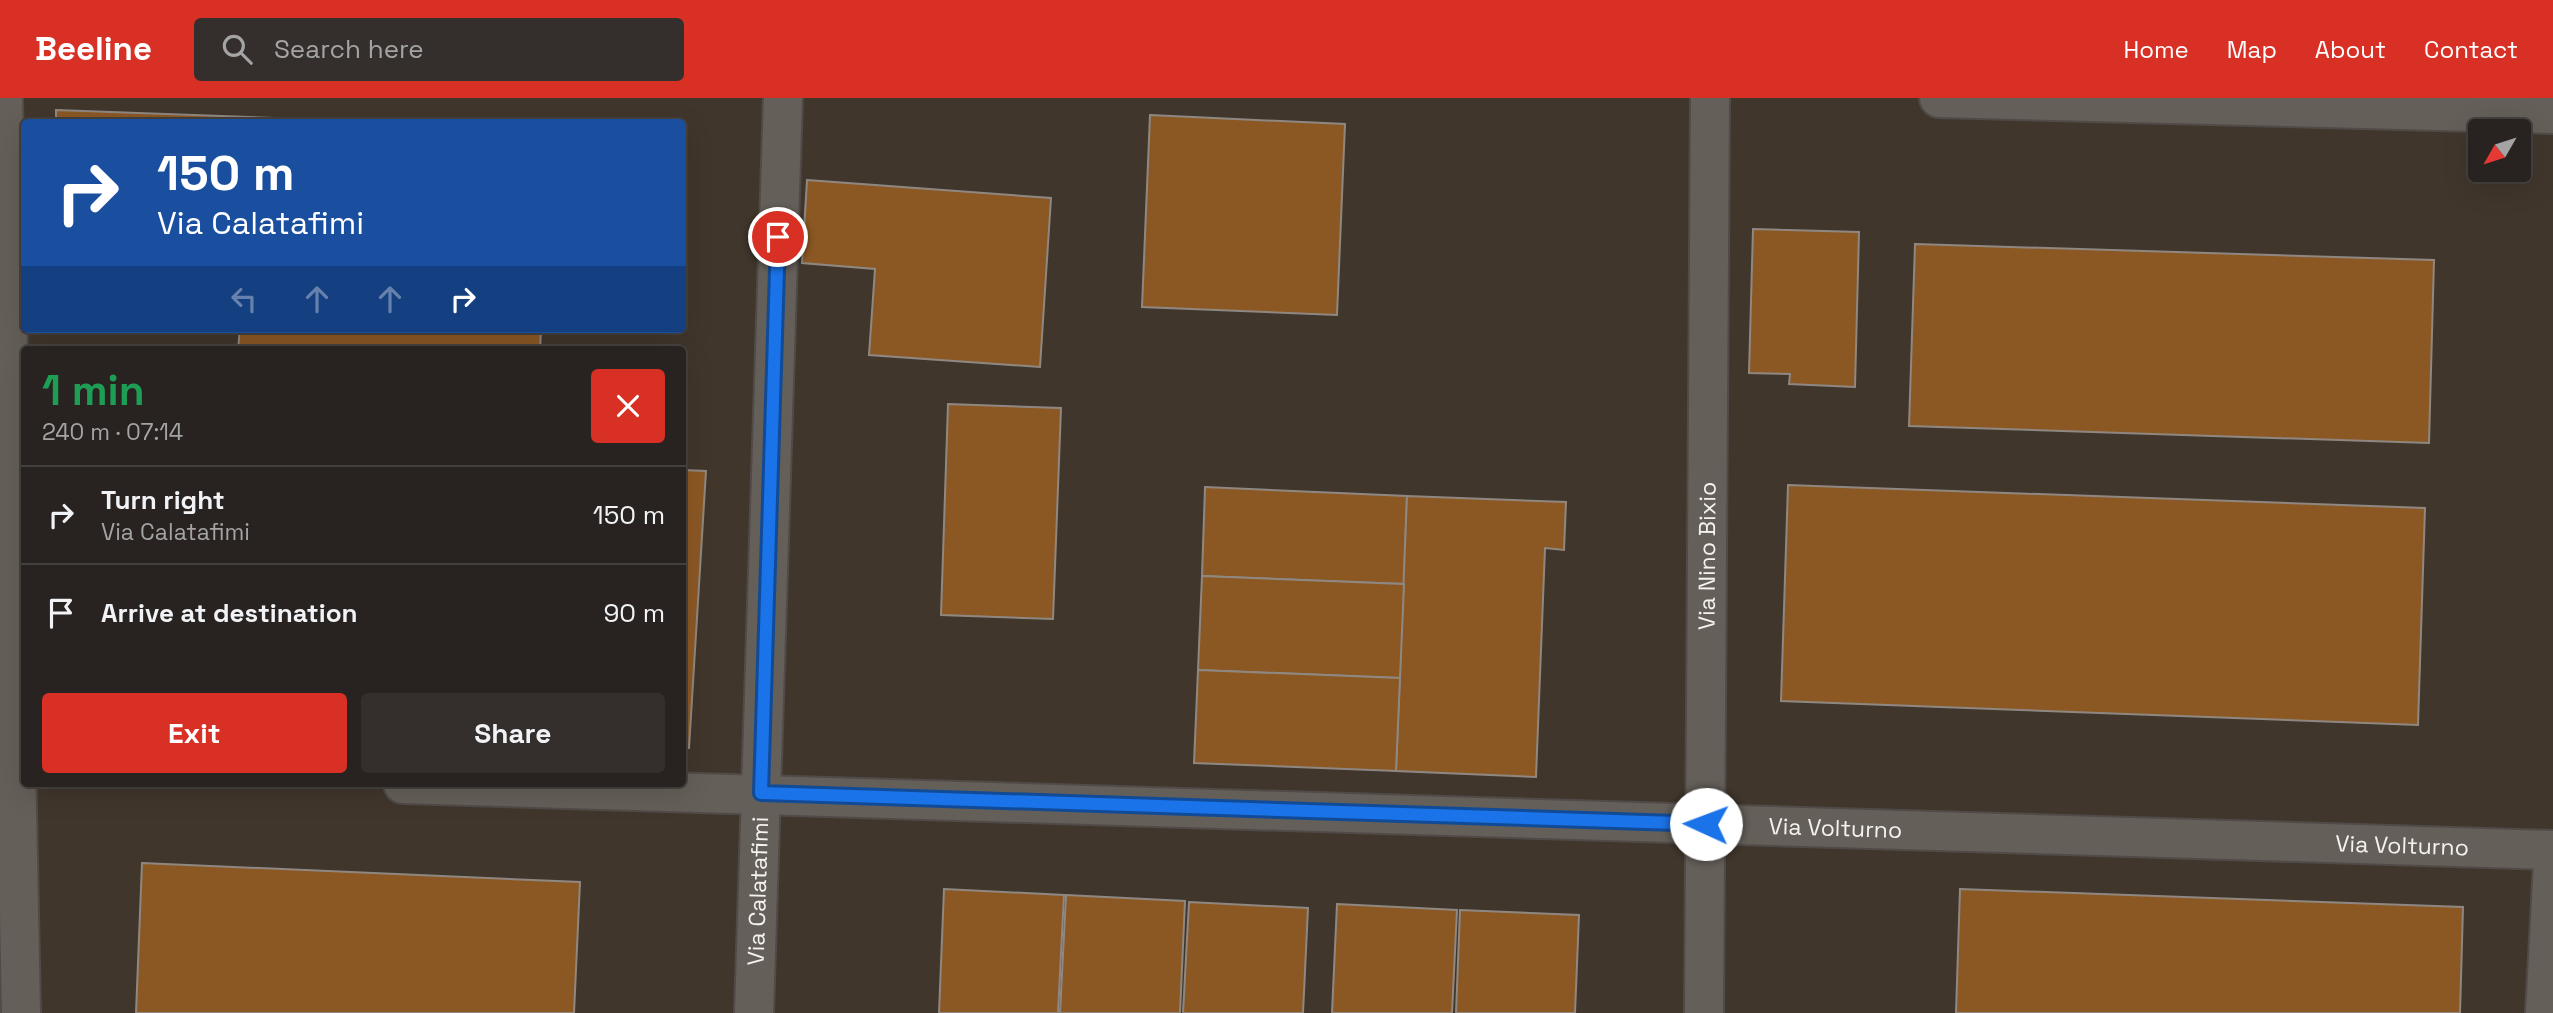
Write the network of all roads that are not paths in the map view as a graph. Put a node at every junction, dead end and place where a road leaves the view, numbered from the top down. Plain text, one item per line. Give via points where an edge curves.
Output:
1 (2, 98) edge
2 (783, 98) edge
3 (1710, 98) edge
4 (1939, 98) edge
5 (2553, 114) edge
6 (13, 774) edge
7 (522, 787) edge
8 (761, 793) junction
9 (1706, 824) junction
10 (2553, 850) edge
11 (2553, 863) edge
12 (21, 1013) edge
13 (754, 1013) edge
14 (1704, 1013) edge
15 (2545, 1013) edge

1 - 6 street
2 - 8 street, Via Calatafimi
3 - 9 street, Via Nino Bixio
4 - 5 street
6 - 12 street
7 - 8 street, Via Volturno
8 - 9 street, Via Volturno
8 - 13 street, Via Calatafimi
9 - 10 street, Via Volturno
9 - 14 street, Via Nino Bixio
11 - 15 street

